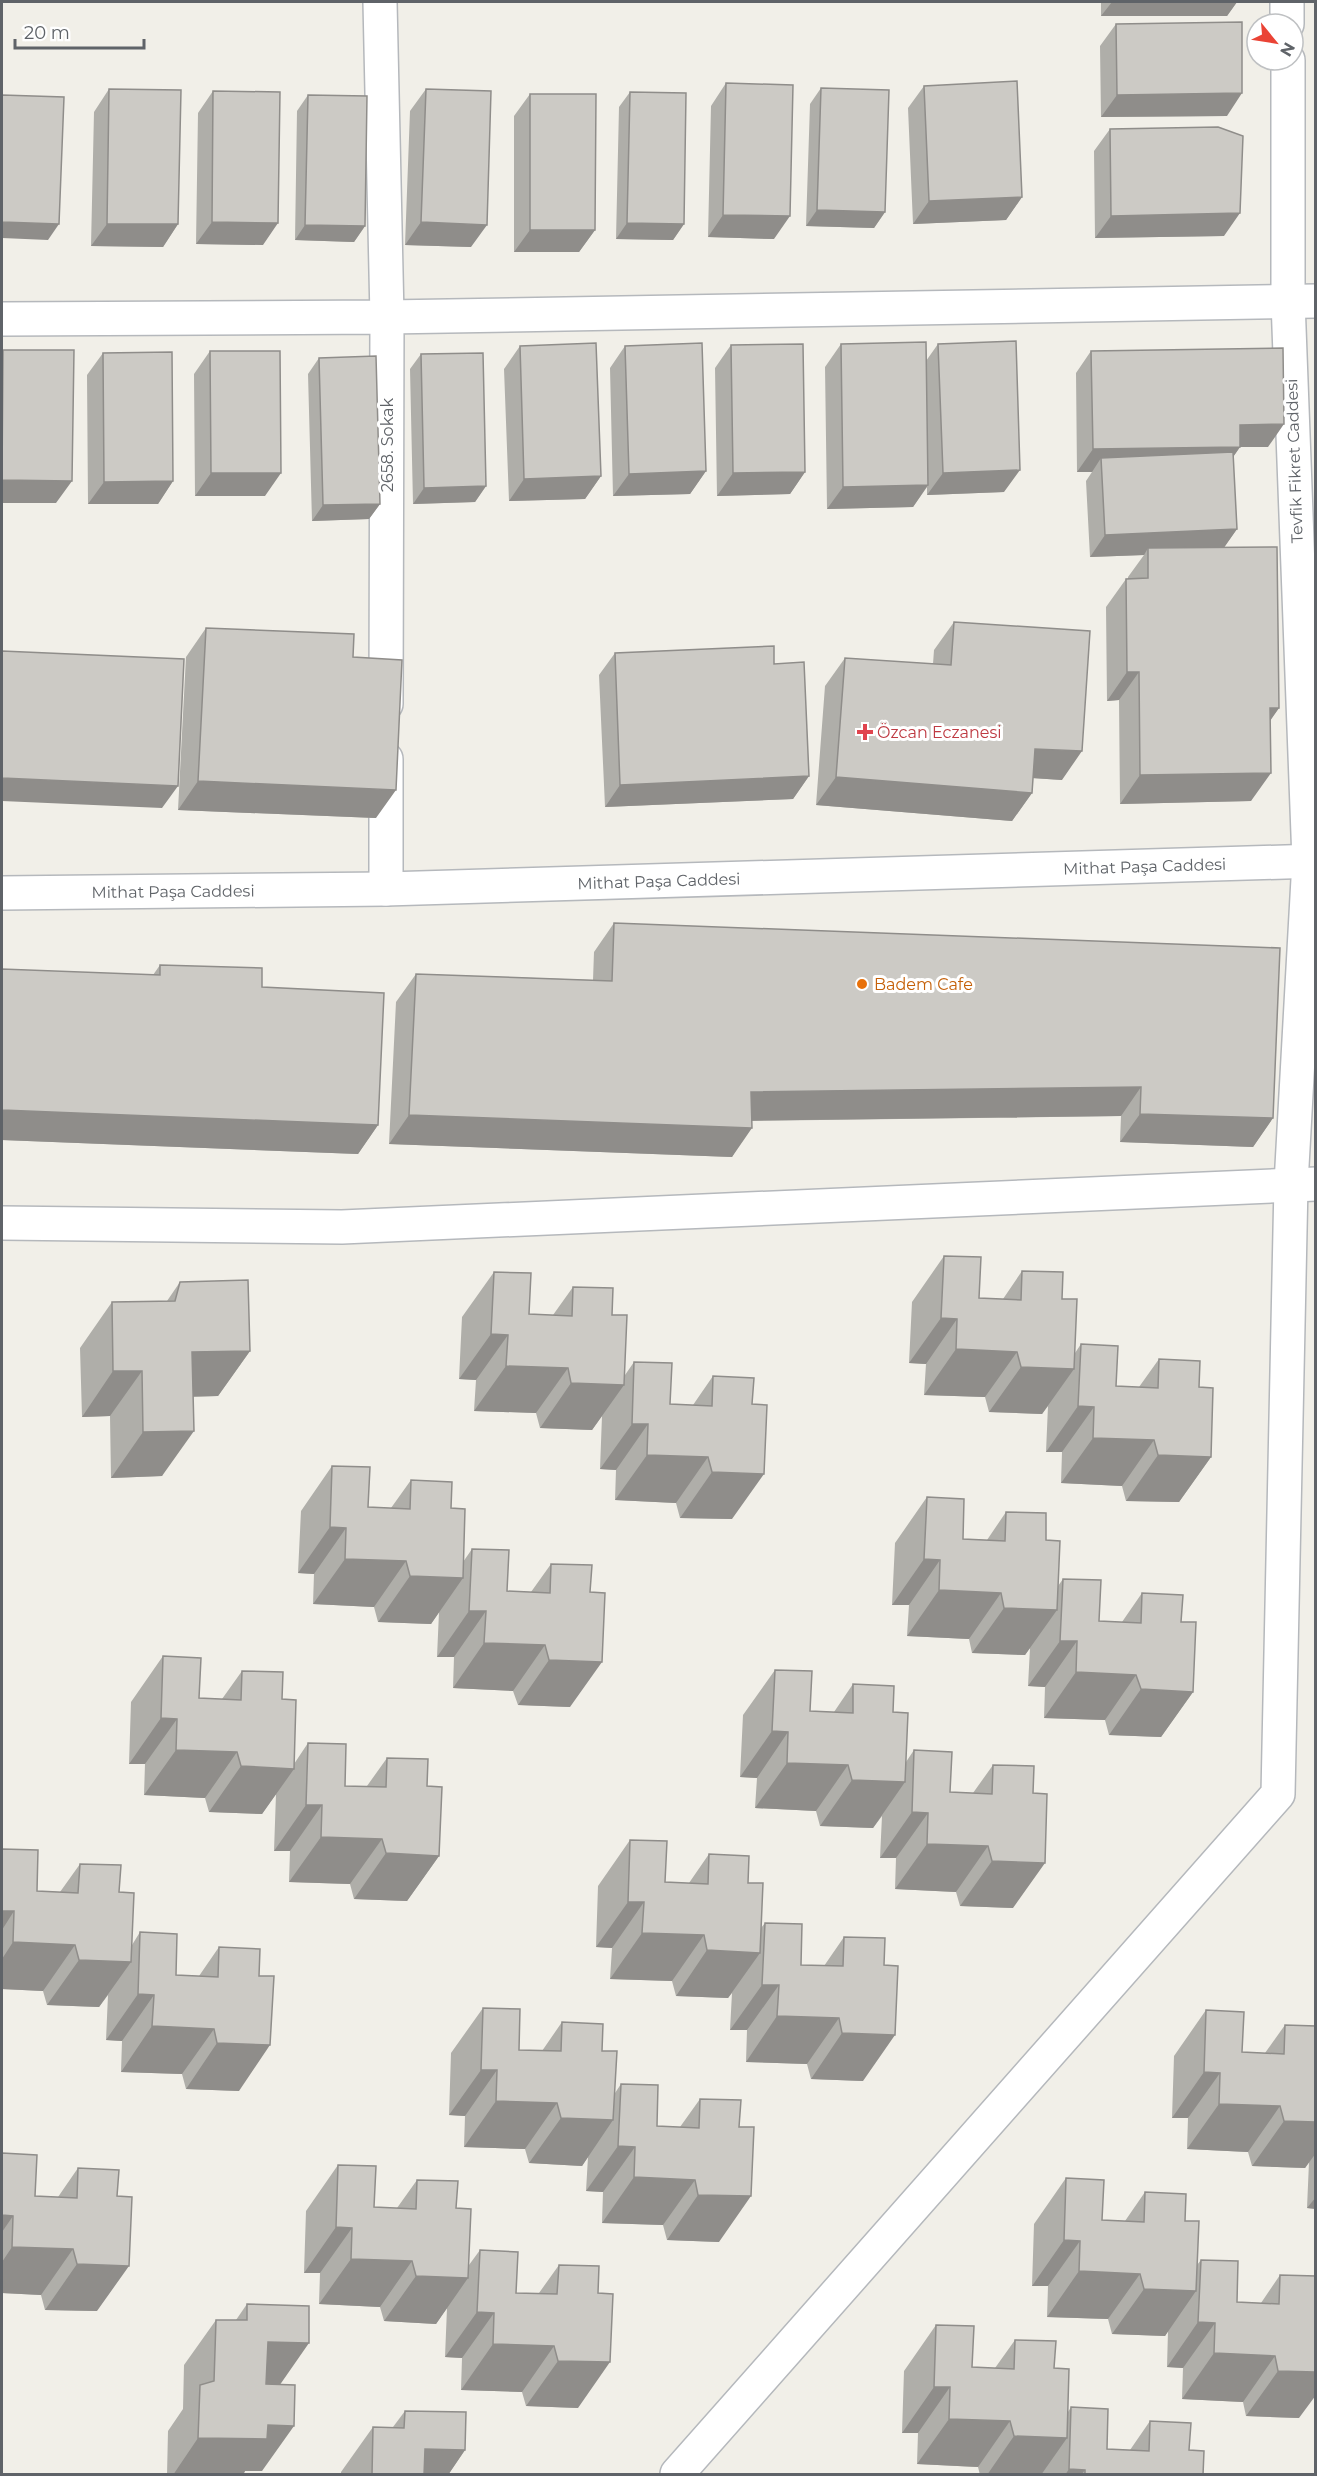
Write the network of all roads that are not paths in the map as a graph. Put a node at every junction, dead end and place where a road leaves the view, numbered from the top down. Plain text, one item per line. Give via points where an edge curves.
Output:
1 (380, 2) edge
2 (1289, 72) edge
3 (1302, 301) edge
4 (387, 317) junction
5 (2, 319) edge
6 (1312, 861) edge
7 (386, 889) junction
8 (2, 893) edge
9 (1303, 1184) edge
10 (2, 1223) edge
11 (677, 2475) edge

1 - 4 street, 2658. Sokak
2 - 3 street, Tevfik Fikret Caddesi
3 - 4 street
3 - 6 street, Tevfik Fikret Caddesi
4 - 5 street
4 - 7 street, 2658. Sokak
6 - 7 street, Mithat Paşa Caddesi
6 - 9 street, Tevfik Fikret Caddesi
7 - 8 street, Mithat Paşa Caddesi
9 - 10 street via 342,1227
9 - 11 street, Tevfik Fikret Caddesi via 1278,1794

